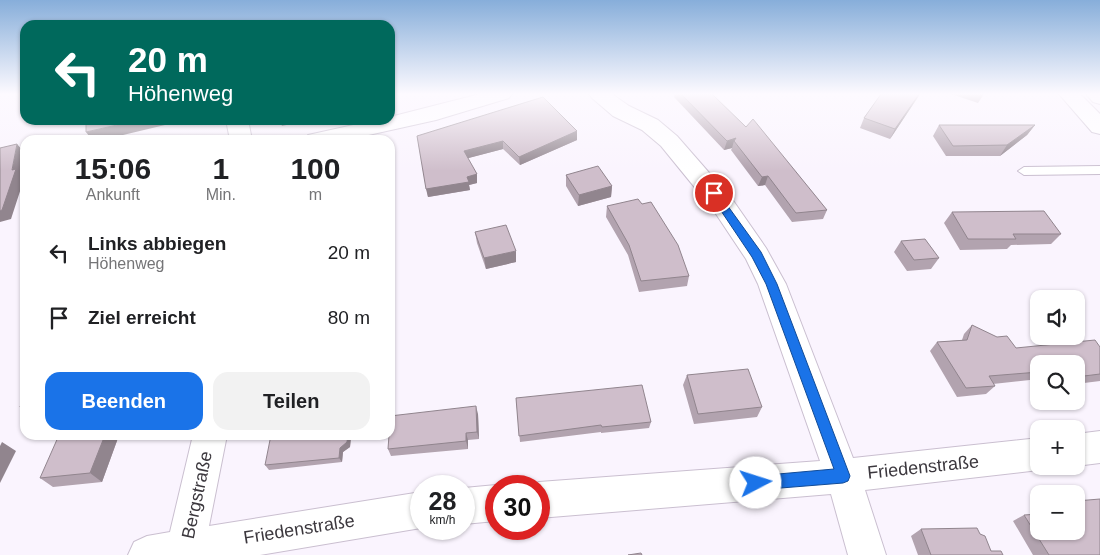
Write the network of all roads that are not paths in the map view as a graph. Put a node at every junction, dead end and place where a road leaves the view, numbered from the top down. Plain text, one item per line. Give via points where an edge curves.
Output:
1 (641, 120) edge
2 (383, 125) edge
3 (338, 135) edge
4 (1100, 170) edge
5 (1024, 171) dead end
6 (209, 440) edge
7 (1100, 447) edge
8 (1085, 449) edge
9 (1030, 455) edge
10 (843, 476) junction
11 (550, 499) edge
12 (410, 512) edge
13 (186, 551) edge
14 (147, 555) edge
15 (867, 555) edge

1 - 10 street via 669,141 723,205 757,255 772,284
2 - 3 street
4 - 5 lane
6 - 13 street, Bergstraße
7 - 8 street
9 - 10 street, Friedenstraße
10 - 11 street, Friedenstraße
10 - 15 street
12 - 13 street, Friedenstraße
13 - 14 street, Friedenstraße

